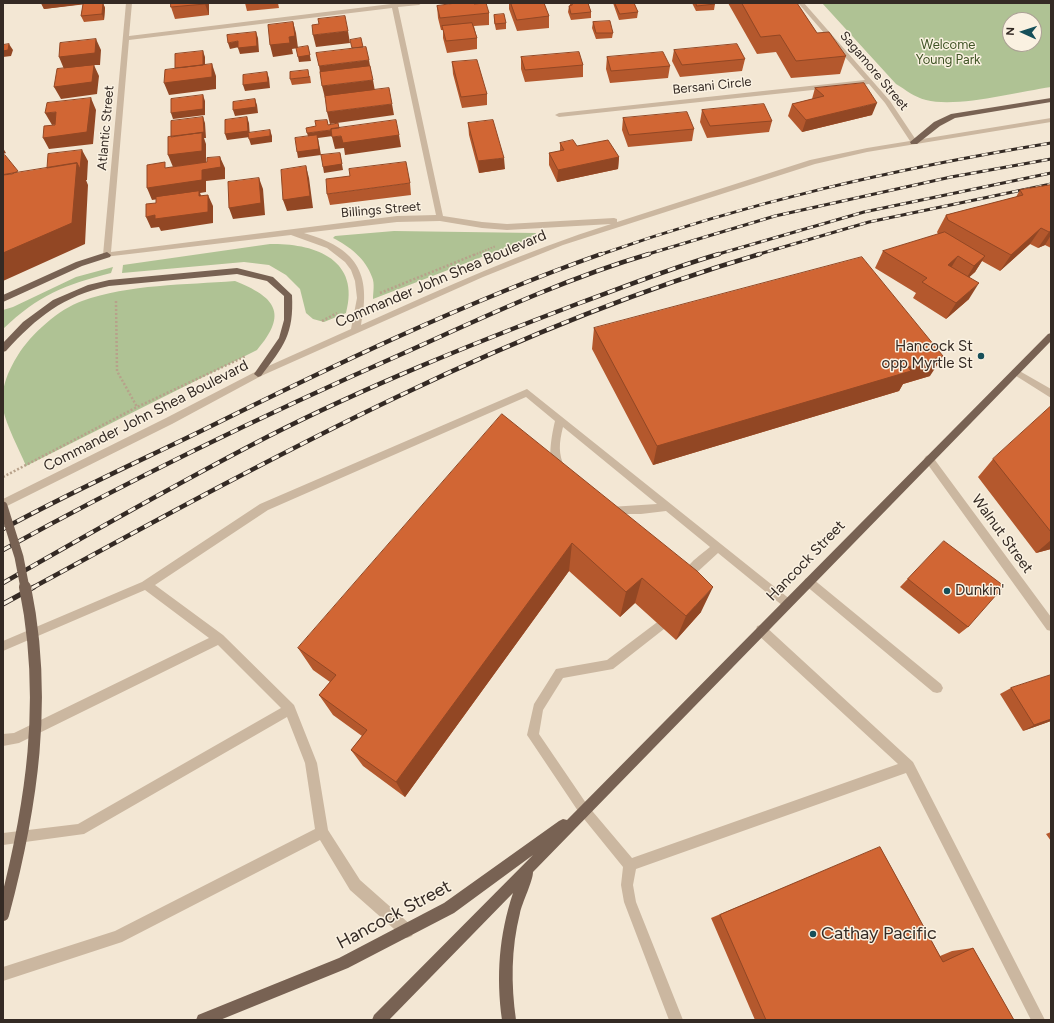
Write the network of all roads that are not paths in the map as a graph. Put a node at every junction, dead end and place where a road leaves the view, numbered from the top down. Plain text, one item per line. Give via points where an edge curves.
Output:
1 (129, 3) edge
2 (419, 3) edge
3 (801, 3) edge
4 (394, 4) edge
5 (126, 38) junction
6 (869, 82) junction
7 (1051, 100) edge
8 (559, 115) dead end
9 (1051, 120) edge
10 (914, 142) junction
11 (440, 218) junction
12 (630, 220) junction
13 (291, 232) junction
14 (107, 255) junction
15 (3, 299) edge
16 (355, 330) junction
17 (1051, 336) edge
18 (3, 349) edge
19 (1016, 372) junction
20 (258, 374) junction
21 (1051, 394) edge
22 (560, 420) junction
23 (929, 459) junction
24 (568, 476) edge
25 (3, 505) edge
26 (668, 507) junction
27 (602, 510) edge
28 (717, 547) junction
29 (809, 582) junction
30 (146, 585) junction
31 (687, 589) edge
32 (787, 603) junction
33 (660, 625) edge
34 (1051, 626) edge
35 (761, 630) junction
36 (219, 639) junction
37 (3, 646) edge
38 (937, 688) dead end
39 (290, 709) junction
40 (3, 740) edge
41 (909, 766) junction
42 (584, 810) junction
43 (322, 832) junction
44 (3, 839) edge
45 (532, 865) junction
46 (630, 865) junction
47 (3, 915) edge
48 (407, 931) junction
49 (3, 974) edge
50 (203, 1020) edge
51 (379, 1020) edge
52 (509, 1020) edge
53 (676, 1020) edge
54 (1038, 1020) edge

1 - 5 street, Atlantic Street
2 - 4 street
3 - 6 street, Sagamore Street
4 - 5 street
4 - 11 street, Billings Street
5 - 14 street, Atlantic Street
6 - 8 street, Bersani Circle
6 - 10 street, Sagamore Street via 888,102
7 - 10 main road via 953,116 937,124
9 - 10 street
10 - 12 street, Commander John Shea Boulevard via 813,162
11 - 12 street via 507,227
11 - 13 street, Billings Street via 354,223
12 - 16 street, Commander John Shea Boulevard via 560,243
13 - 14 street, Billings Street
13 - 16 street via 318,240 340,252 357,270 362,295
14 - 15 main road via 79,264
16 - 20 street, Commander John Shea Boulevard
17 - 19 main road, Hancock Street
18 - 20 main road via 41,312 56,302 92,288 128,280 237,271 270,279 288,295 290,318 283,341
19 - 21 street
19 - 23 main road, Hancock Street
20 - 25 street, Commander John Shea Boulevard
22 - 24 street via 555,447 556,465
22 - 26 street
22 - 30 street via 527,393 264,507
23 - 29 main road, Hancock Street
23 - 34 street, Walnut Street
25 - 47 main road, bridge via 23,571 37,658 38,686 36,748 31,792
26 - 27 street via 616,512
26 - 28 street
28 - 31 street via 688,574
28 - 32 street
29 - 32 main road, Hancock Street
29 - 38 street
30 - 36 street
30 - 37 street
32 - 35 main road, Hancock Street
33 - 42 street via 609,665 560,672 538,708 533,735
35 - 41 street
35 - 42 main road, Hancock Street
36 - 39 street
36 - 40 street via 15,739
39 - 43 street via 311,763
39 - 44 street via 80,830
41 - 46 street
41 - 54 street
42 - 45 main road, Hancock Street
42 - 46 street
42 - 48 main road, Hancock Street via 449,908
43 - 48 street via 356,885
43 - 49 street via 117,936
45 - 51 main road, Hancock Street
45 - 52 main road via 519,890 508,938 505,991
46 - 53 street via 627,885 630,902
48 - 50 main road, Hancock Street via 343,963

